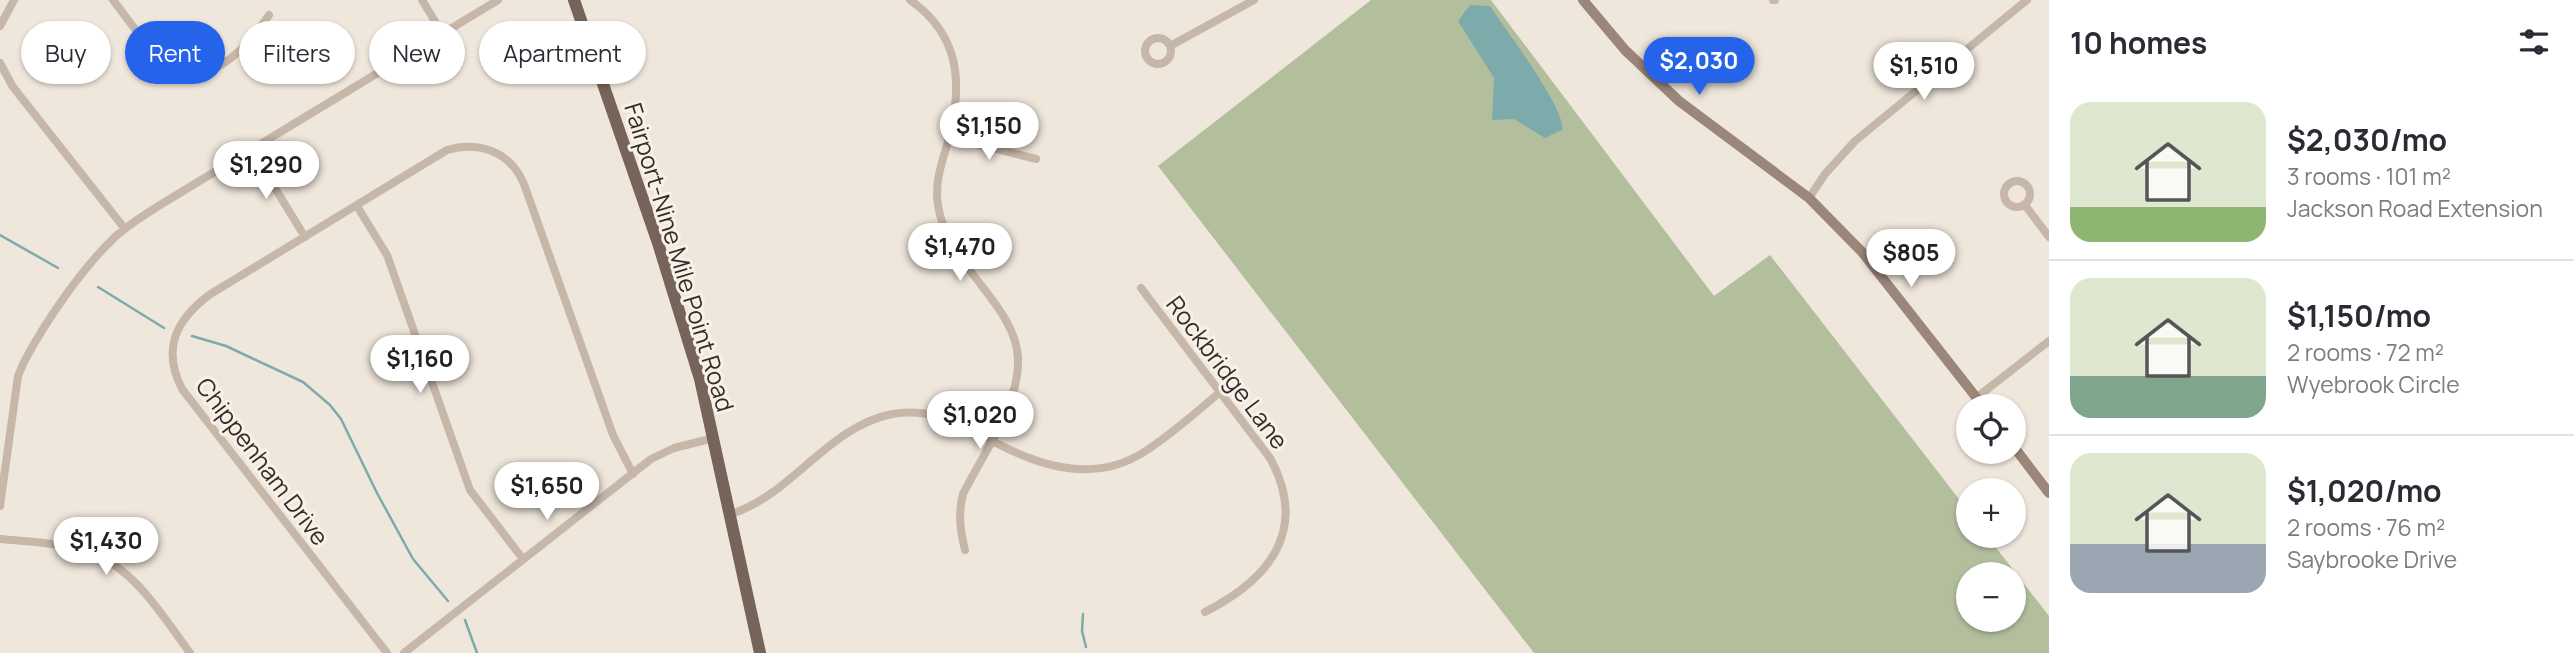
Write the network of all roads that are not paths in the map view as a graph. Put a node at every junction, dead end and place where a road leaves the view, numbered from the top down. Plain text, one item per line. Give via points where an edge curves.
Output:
1 (14, 0) edge
2 (113, 0) edge
3 (422, 0) edge
4 (498, 0) edge
5 (574, 0) edge
6 (911, 0) edge
7 (1254, 0) edge
8 (1583, 0) edge
9 (2027, 0) edge
10 (269, 15) dead end
11 (435, 21) edge
12 (462, 21) edge
13 (0, 26) edge
14 (1170, 46) dead end
15 (0, 63) edge
16 (369, 77) edge
17 (949, 137) junction
18 (251, 149) junction
19 (1036, 159) dead end
20 (1809, 198) junction
21 (357, 205) junction
22 (2025, 205) dead end
23 (125, 229) junction
24 (305, 237) junction
25 (2049, 237) edge
26 (1141, 288) dead end
27 (2049, 341) edge
28 (1219, 393) junction
29 (1974, 394) edge
30 (1989, 394) edge
31 (5, 429) edge
32 (714, 438) junction
33 (991, 440) junction
34 (2026, 463) edge
35 (633, 474) junction
36 (2049, 493) edge
37 (0, 506) edge
38 (731, 514) junction
39 (0, 539) edge
40 (965, 550) dead end
41 (523, 559) junction
42 (1205, 612) dead end
43 (190, 653) edge
44 (387, 653) edge
45 (404, 653) edge
46 (760, 653) edge

1 - 13 street
2 - 10 street via 161,58 198,72 232,59
3 - 11 street
4 - 12 street
5 - 32 main road, Fairport-Nine Mile Point Road via 675,296
6 - 17 street via 942,32 955,65 957,99
7 - 14 street
8 - 20 street via 1625,50 1679,101
9 - 20 street via 1855,141
15 - 23 street via 13,87
16 - 18 street
17 - 19 street
17 - 33 street via 938,180 941,220 952,247 1009,323 1018,356 1015,391
18 - 23 street
18 - 24 street
20 - 29 street via 1862,252
21 - 24 street, Chippenham Drive
21 - 35 street, Chippenham Drive via 461,146 483,147 511,162 524,184 613,435
21 - 41 street via 387,255 470,491
22 - 25 street
23 - 31 street via 97,256 30,351
24 - 44 street, Chippenham Drive via 209,295 186,315 175,337 173,369 188,400
26 - 28 street, Rockbridge Lane
27 - 30 street
28 - 33 street via 1142,454 1104,467 1052,466 1019,456
28 - 42 street, Rockbridge Lane via 1270,458 1287,509 1282,539 1271,561 1242,589
31 - 37 street
32 - 35 street via 666,451
32 - 38 main road, Fairport-Nine Mile Point Road
33 - 38 street via 933,414 876,418 841,437 754,505
33 - 40 street via 959,509
34 - 36 street
35 - 41 street
38 - 46 main road, Fairport-Nine Mile Point Road
39 - 43 street via 77,550 105,559 128,575
41 - 45 street

